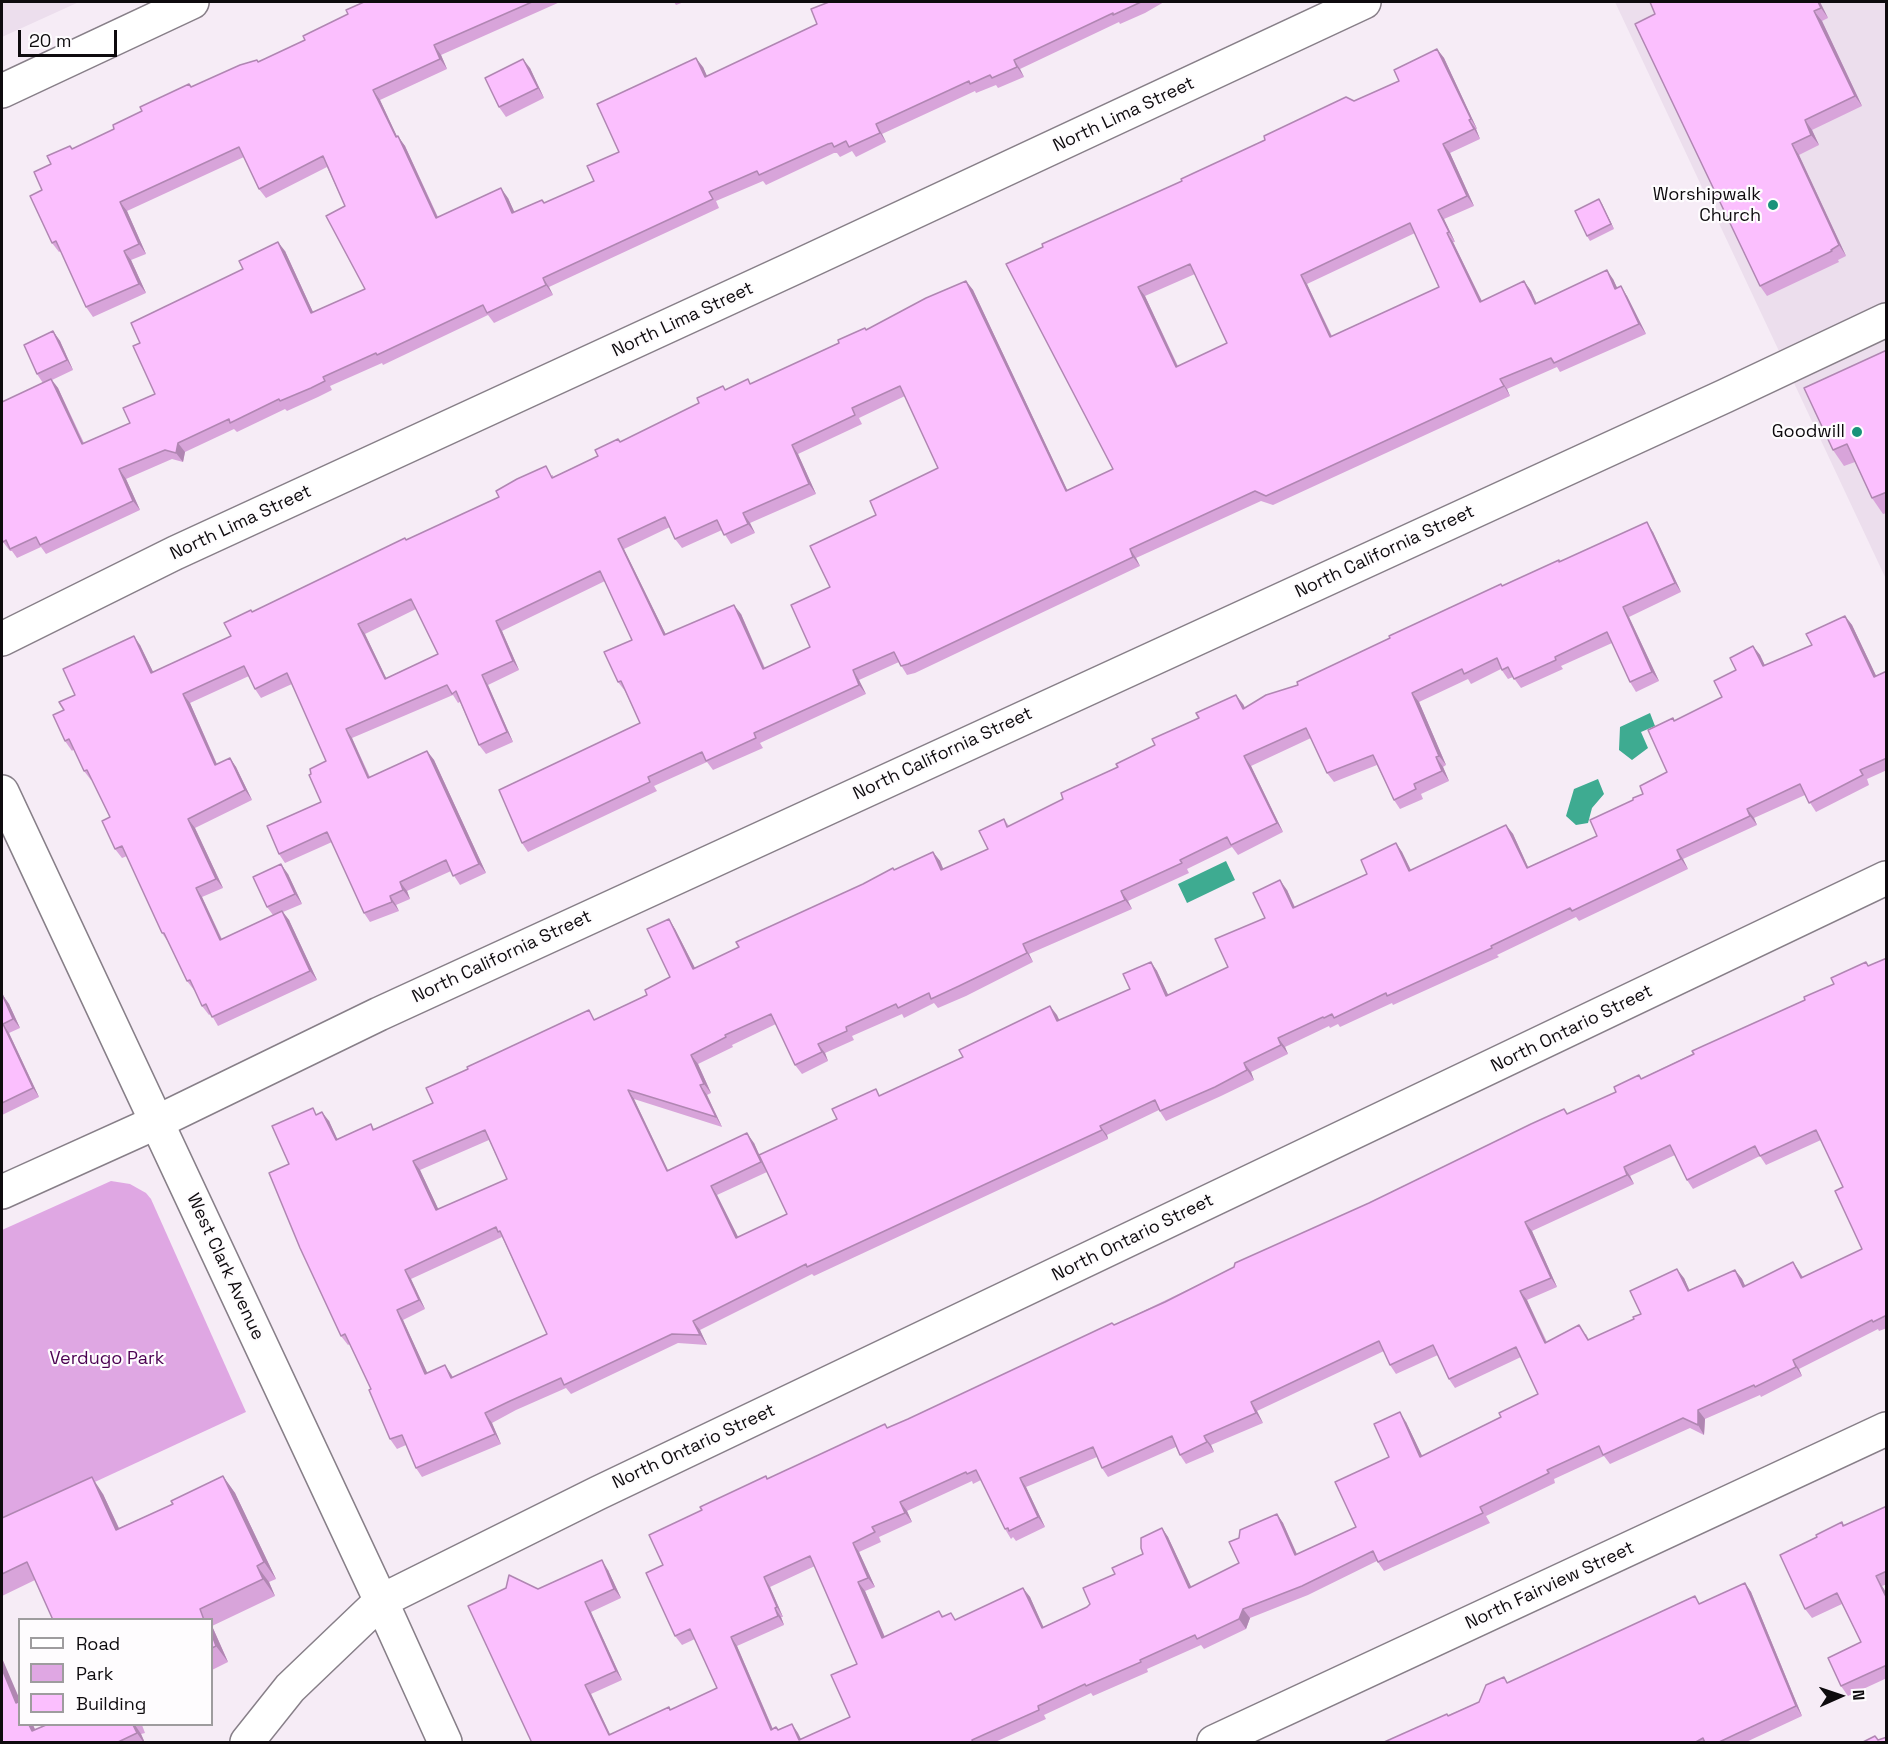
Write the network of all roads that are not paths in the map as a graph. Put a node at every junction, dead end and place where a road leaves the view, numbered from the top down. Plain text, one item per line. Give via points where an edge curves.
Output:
1 (192, 2) edge
2 (1364, 2) edge
3 (2, 91) edge
4 (1887, 320) edge
5 (2, 639) edge
6 (2, 792) edge
7 (1887, 878) edge
8 (157, 1122) junction
9 (2, 1192) edge
10 (1887, 1429) edge
11 (381, 1601) junction
12 (247, 1743) edge
13 (445, 1743) edge
14 (1214, 1743) edge

1 - 3 street
2 - 5 street, North Lima Street via 175,554
4 - 8 street, North California Street via 379,1014
6 - 8 street, West Clark Avenue
7 - 11 street, North Ontario Street via 598,1493
8 - 9 street, North California Street
8 - 11 street, West Clark Avenue
10 - 14 street, North Fairview Street
11 - 12 street, North Ontario Street via 290,1688
11 - 13 street, West Clark Avenue

